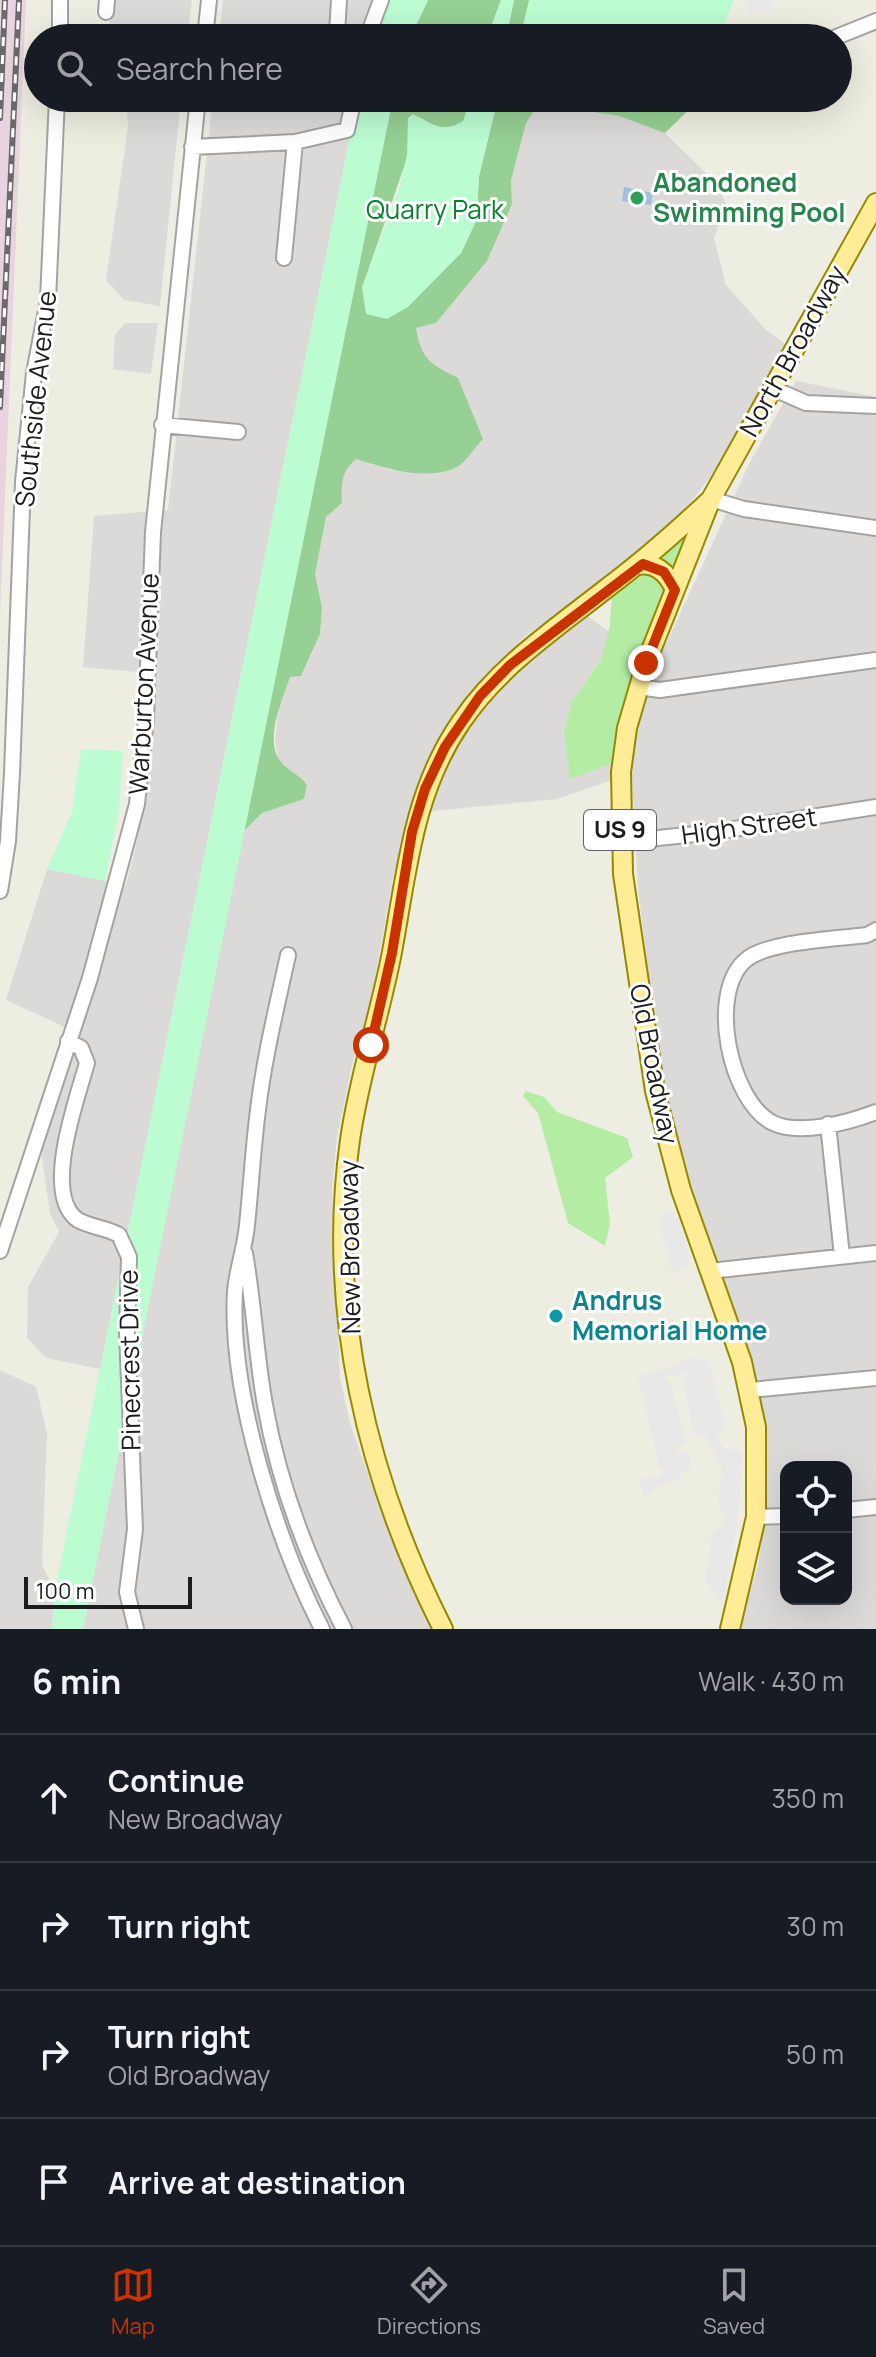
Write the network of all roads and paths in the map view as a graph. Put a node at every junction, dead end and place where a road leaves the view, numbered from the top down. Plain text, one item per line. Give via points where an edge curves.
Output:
1 (60, 0) edge
2 (209, 0) edge
3 (339, 0) edge
4 (381, 0) edge
5 (876, 21) edge
6 (60, 24) edge
7 (206, 24) edge
8 (338, 24) edge
9 (372, 24) edge
10 (852, 31) edge
11 (56, 112) edge
12 (196, 112) edge
13 (351, 112) edge
14 (295, 142) junction
15 (192, 147) junction
16 (876, 203) edge
17 (284, 258) dead end
18 (772, 388) junction
19 (876, 406) edge
20 (162, 425) junction
21 (238, 432) dead end
22 (711, 499) junction
23 (876, 528) edge
24 (635, 566) junction
25 (675, 590) junction
26 (876, 660) edge
27 (638, 687) junction
28 (876, 807) edge
29 (621, 842) junction
30 (0, 891) edge
31 (876, 930) edge
32 (288, 955) dead end
33 (68, 1041) junction
34 (876, 1112) edge
35 (828, 1124) junction
36 (244, 1248) junction
37 (0, 1251) edge
38 (876, 1253) edge
39 (842, 1256) junction
40 (710, 1271) junction
41 (876, 1378) edge
42 (750, 1390) junction
43 (276, 1458) junction
44 (260, 1462) junction
45 (876, 1507) edge
46 (852, 1509) edge
47 (780, 1516) edge
48 (756, 1517) junction
49 (136, 1629) edge
50 (322, 1629) edge
51 (344, 1629) edge
52 (443, 1629) edge
53 (730, 1629) edge

1 - 6 street
2 - 7 street
3 - 8 street
4 - 9 street
5 - 10 street
11 - 30 street, Southside Avenue via 48,300 23,482 12,773
12 - 15 street, Warburton Avenue
13 - 14 street via 347,130
14 - 15 street
14 - 17 street
15 - 20 street, Warburton Avenue
16 - 18 main road, North Broadway / US 9
18 - 19 street via 806,403
18 - 22 main road, North Broadway / US 9
20 - 21 street
20 - 33 street, Warburton Avenue via 137,804
22 - 23 street via 744,509
22 - 24 main road, New Broadway / US 9
22 - 25 main road, Old Broadway / US 9
24 - 25 main road via 659,569
24 - 52 main road, New Broadway / US 9 via 499,675 438,761 412,832 390,961 354,1114 345,1236 360,1406 393,1517
25 - 27 main road, Old Broadway / US 9
26 - 27 street via 660,690
27 - 29 main road, Old Broadway / US 9 via 621,772
28 - 29 street, High Street
29 - 40 main road, Old Broadway / US 9 via 655,1091 678,1181
31 - 35 street via 763,953 747,959 729,985 726,1018 734,1071 750,1104 772,1123
32 - 36 street via 258,1110
33 - 37 street, Warburton Avenue
33 - 49 street, Pinecrest Drive via 81,1048 87,1063 60,1160 67,1202 78,1220 119,1235 129,1257 135,1529 127,1592
34 - 35 street
35 - 39 street
36 - 43 street
36 - 44 street via 235,1289 236,1315
38 - 39 street
39 - 40 street
40 - 42 main road, Old Broadway / US 9
41 - 42 street
42 - 48 main road, Old Broadway / US 9 via 758,1447
43 - 44 street
43 - 51 street via 299,1533
44 - 50 street via 290,1561
45 - 46 street
47 - 48 street
48 - 53 main road, Old Broadway / US 9

